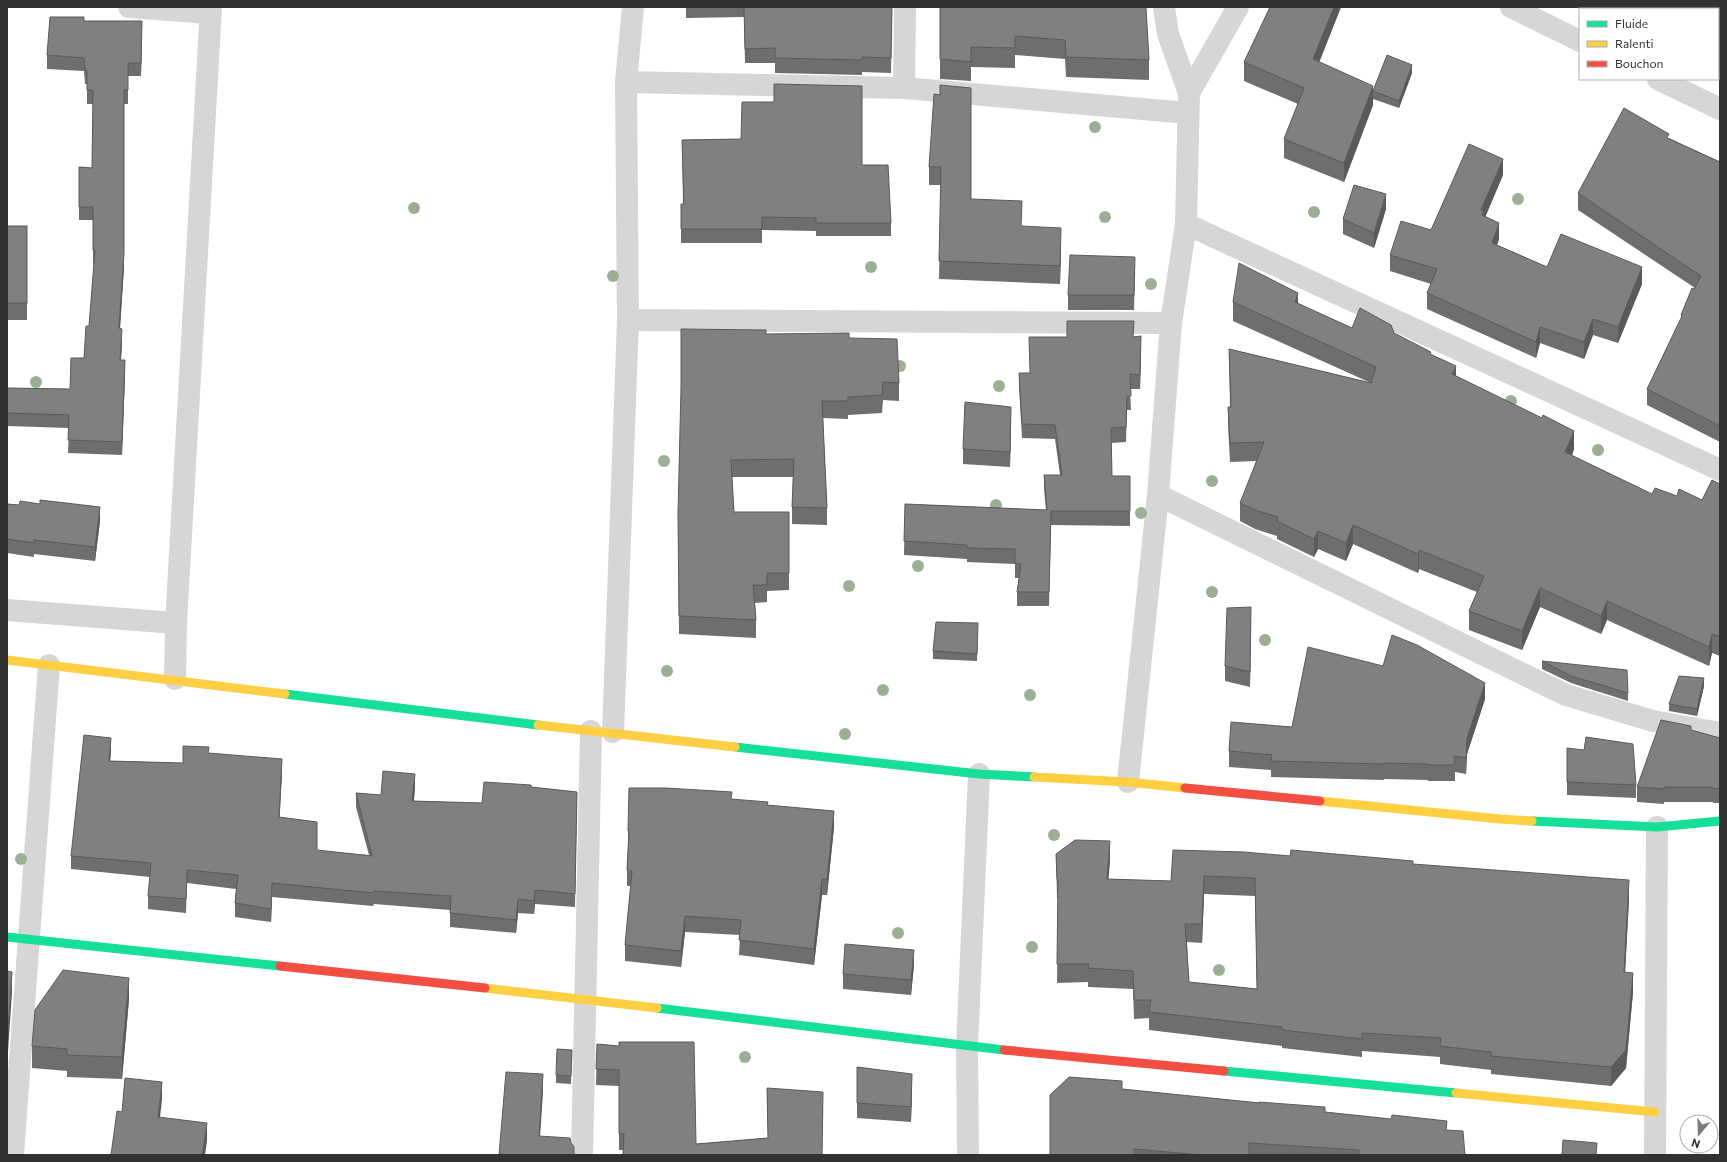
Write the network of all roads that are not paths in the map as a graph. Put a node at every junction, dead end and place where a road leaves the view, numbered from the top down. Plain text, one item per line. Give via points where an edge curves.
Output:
1 (129, 7) edge
2 (633, 7) edge
3 (904, 7) edge
4 (1164, 7) edge
5 (1238, 7) edge
6 (1510, 7) edge
7 (211, 10) edge
8 (1579, 41) edge
9 (1660, 80) edge
10 (626, 82) junction
11 (904, 88) junction
12 (1188, 103) junction
13 (1720, 109) edge
14 (1186, 224) junction
15 (628, 320) junction
16 (1171, 323) junction
17 (1720, 470) edge
18 (1158, 495) junction
19 (7, 610) edge
20 (176, 623) junction
21 (7, 660) edge
22 (49, 664) junction
23 (175, 679) junction
24 (591, 731) junction
25 (613, 732) junction
26 (1720, 733) edge
27 (979, 774) junction
28 (1128, 782) junction
29 (1720, 821) edge
30 (1657, 827) junction
31 (7, 937) edge
32 (28, 940) junction
33 (585, 999) junction
34 (967, 1047) junction
35 (1655, 1112) junction
36 (12, 1155) edge
37 (582, 1155) edge
38 (968, 1155) edge
39 (1655, 1155) edge

1 - 7 street
2 - 10 street
3 - 11 street
4 - 12 street via 1168,34
5 - 12 street
6 - 8 street
7 - 20 street
9 - 13 street
10 - 11 street
10 - 15 street
11 - 12 street
12 - 14 street
14 - 16 street
14 - 17 street
15 - 16 street
15 - 25 street
16 - 18 street
18 - 26 street via 1566,695 1653,721
18 - 28 street
19 - 20 street
20 - 23 street
21 - 22 main road
22 - 23 main road
22 - 32 street
23 - 24 main road
24 - 25 main road
24 - 33 street
25 - 27 main road
27 - 28 main road
27 - 34 street
28 - 30 main road via 1500,819
29 - 30 main road
30 - 35 street
31 - 32 main road
32 - 33 main road
32 - 36 street
33 - 34 main road
33 - 37 street
34 - 35 main road
34 - 38 street
35 - 39 street

